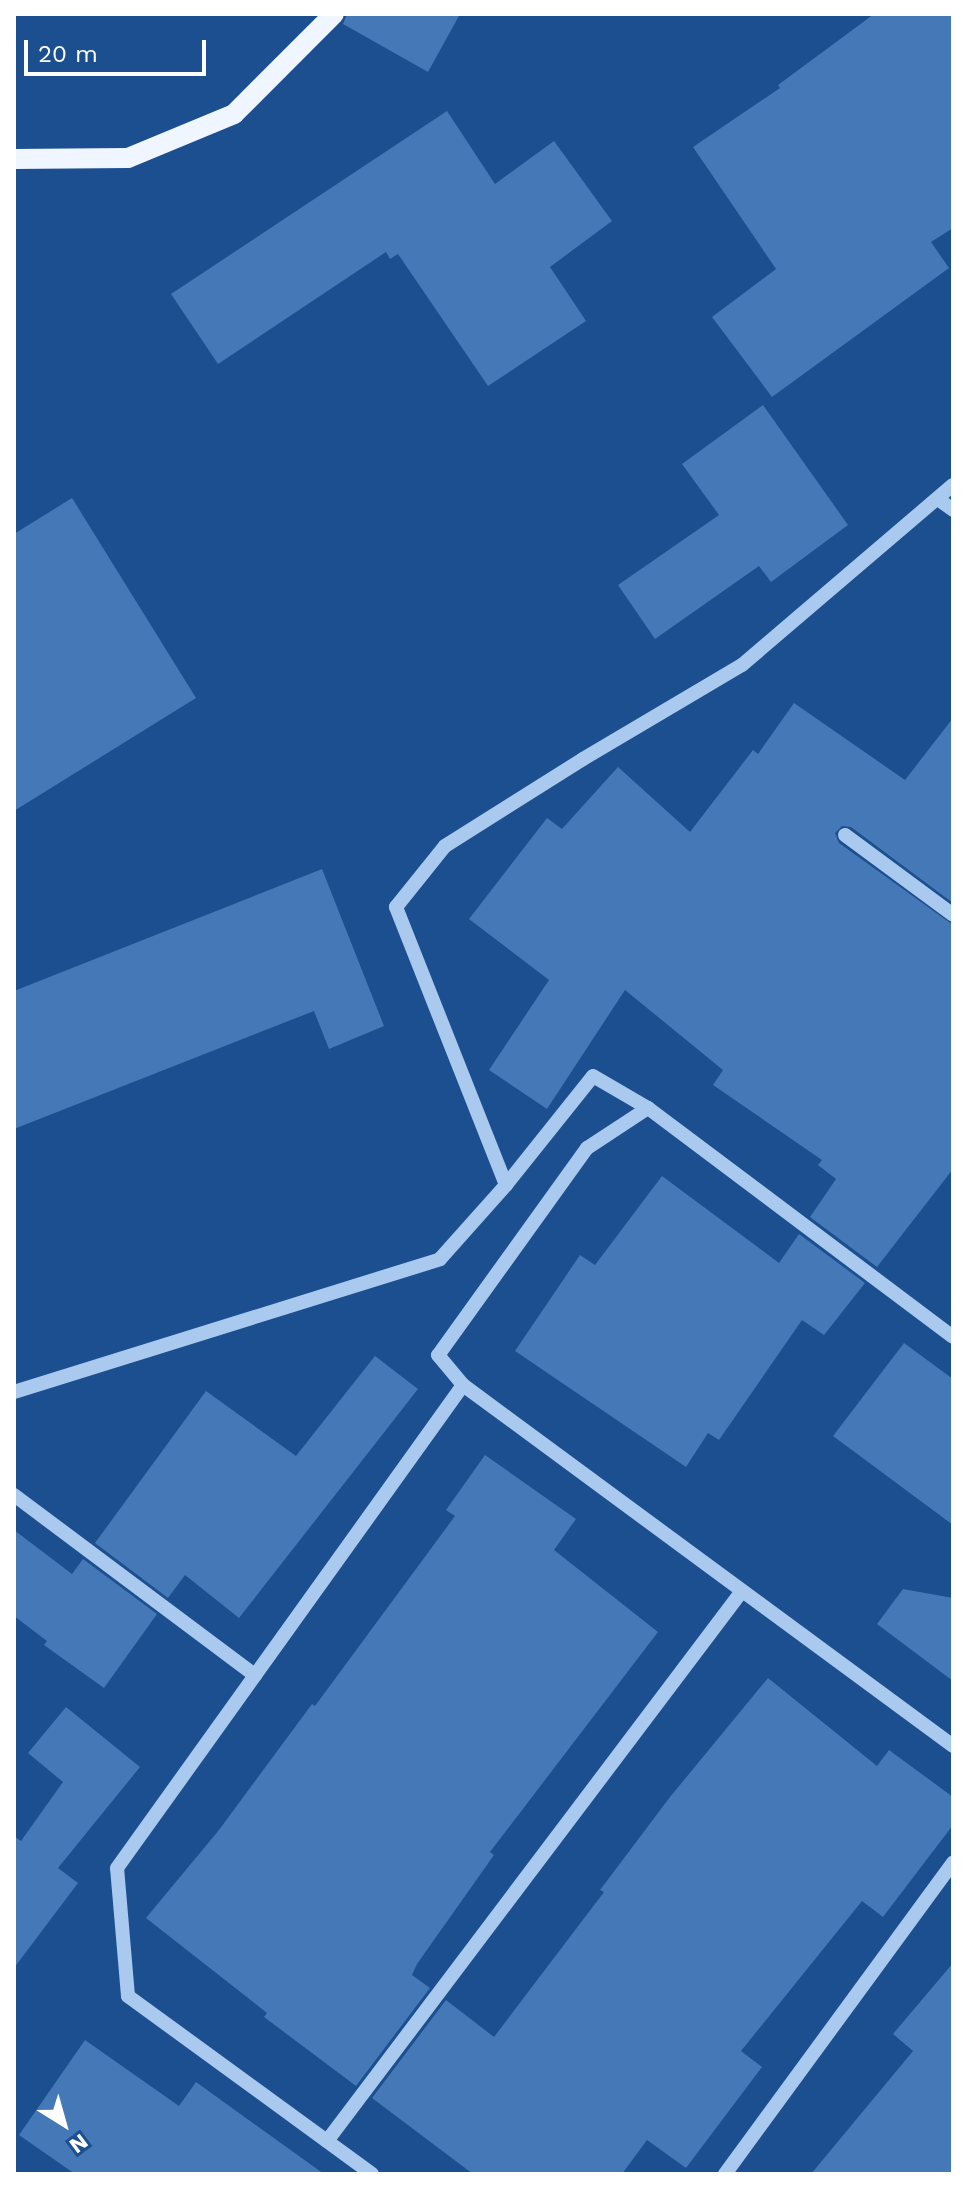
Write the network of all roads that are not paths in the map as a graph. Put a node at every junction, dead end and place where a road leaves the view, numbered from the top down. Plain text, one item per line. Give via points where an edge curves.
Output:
1 (334, 14) edge
2 (14, 159) edge
3 (953, 485) edge
4 (938, 499) junction
5 (953, 510) edge
6 (845, 835) dead end
7 (953, 915) edge
8 (648, 1108) junction
9 (506, 1185) junction
10 (953, 1337) edge
11 (463, 1385) junction
12 (14, 1392) edge
13 (14, 1495) edge
14 (742, 1591) junction
15 (255, 1675) junction
16 (953, 1746) edge
17 (953, 1862) edge
18 (327, 2141) junction
19 (372, 2174) edge
20 (725, 2174) edge

1 - 2 main road via 234,114 128,158
3 - 4 street
4 - 5 street
4 - 9 street via 742,665 445,846 396,907
6 - 7 street
8 - 9 street via 593,1076
8 - 10 street
8 - 11 street via 587,1148 438,1355
9 - 12 street via 440,1259
11 - 14 street
11 - 15 street
13 - 15 street
14 - 16 street
14 - 18 street
15 - 18 street via 117,1868 128,1996
17 - 20 street
18 - 19 street

